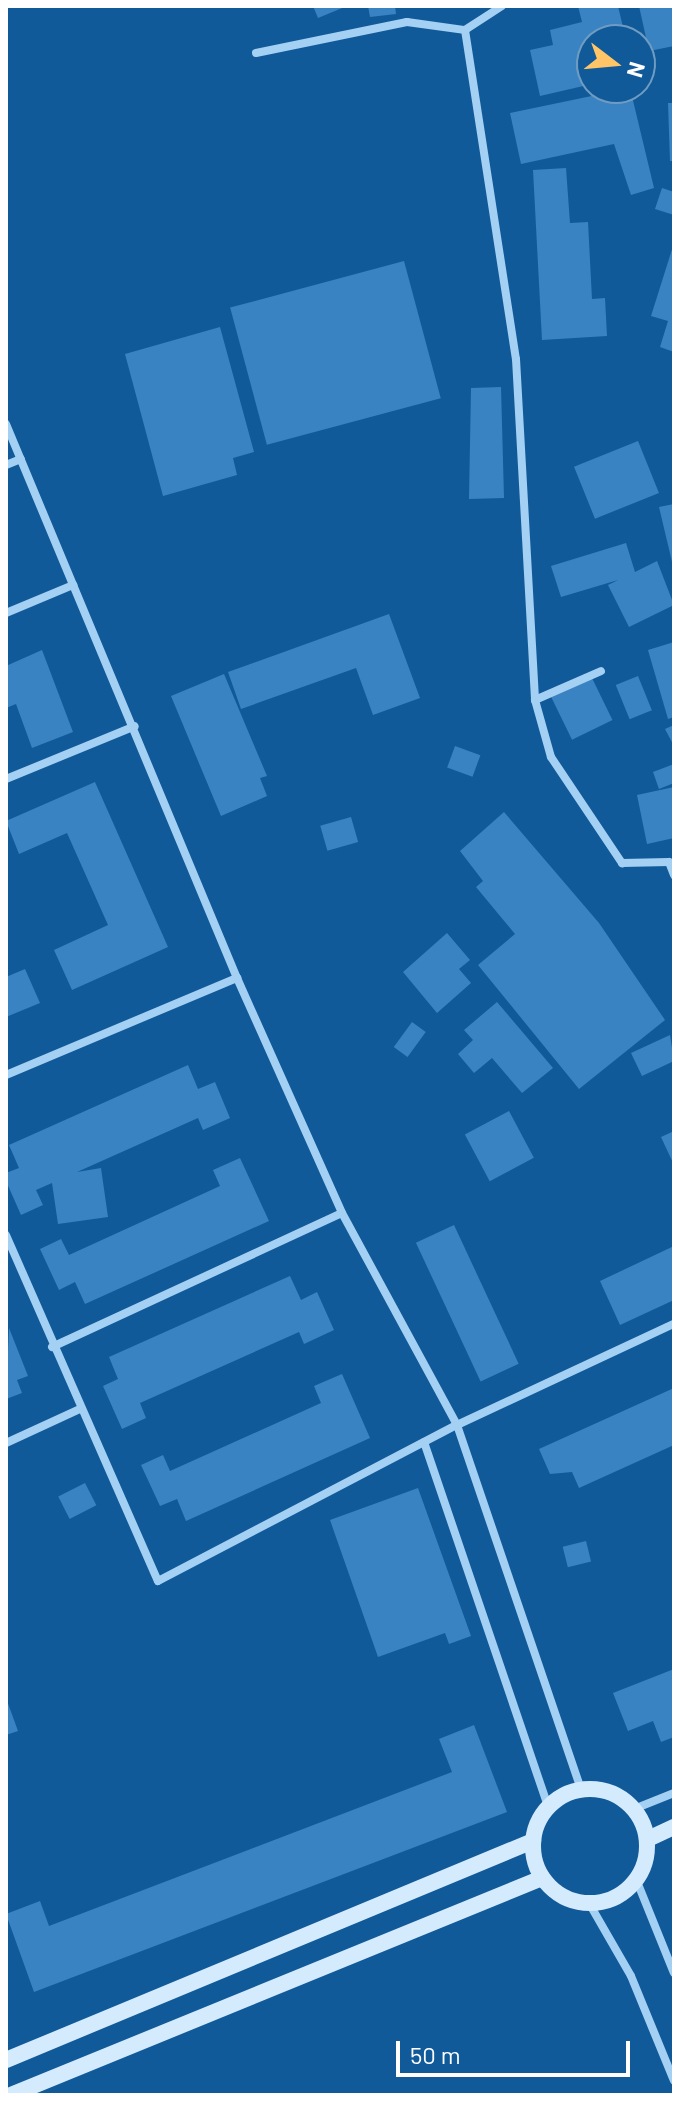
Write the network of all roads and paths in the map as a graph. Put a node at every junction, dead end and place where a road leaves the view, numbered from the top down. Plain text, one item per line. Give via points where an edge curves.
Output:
1 (502, 6) edge
2 (465, 30) junction
3 (256, 53) dead end
4 (6, 424) edge
5 (21, 459) junction
6 (6, 465) edge
7 (73, 585) junction
8 (6, 613) edge
9 (601, 671) dead end
10 (535, 700) junction
11 (135, 726) junction
12 (6, 779) edge
13 (671, 860) edge
14 (674, 875) edge
15 (237, 978) junction
16 (6, 1075) edge
17 (342, 1213) junction
18 (6, 1235) edge
19 (674, 1324) edge
20 (52, 1347) junction
21 (80, 1409) junction
22 (457, 1425) junction
23 (424, 1442) junction
24 (6, 1443) edge
25 (581, 1789) junction
26 (674, 1793) edge
27 (548, 1807) junction
28 (634, 1809) junction
29 (674, 1827) edge
30 (648, 1839) junction
31 (533, 1841) junction
32 (542, 1878) junction
33 (636, 1879) junction
34 (589, 1903) junction
35 (674, 1973) edge
36 (6, 2060) edge
37 (674, 2081) edge
38 (11, 2095) edge

1 - 2 street
2 - 3 street via 407,22
2 - 10 street via 516,359
4 - 5 street
5 - 6 street
5 - 7 street
7 - 8 street
7 - 11 street
9 - 10 street
10 - 13 street via 551,757 622,863
11 - 12 street
11 - 15 street
13 - 14 street
15 - 16 street
15 - 17 street
17 - 20 street
17 - 22 street
18 - 20 street
19 - 22 street
20 - 21 street
21 - 23 street via 158,1581
21 - 24 street
22 - 23 street
22 - 25 street
23 - 27 street
25 - 27 street
25 - 28 street via 610,1793
26 - 28 street
27 - 31 street
28 - 30 street
29 - 30 street
30 - 33 street
31 - 32 street
31 - 36 street
32 - 34 street via 571,1900
32 - 38 street
33 - 34 street via 607,1900
33 - 35 street
34 - 37 street via 619,1952

